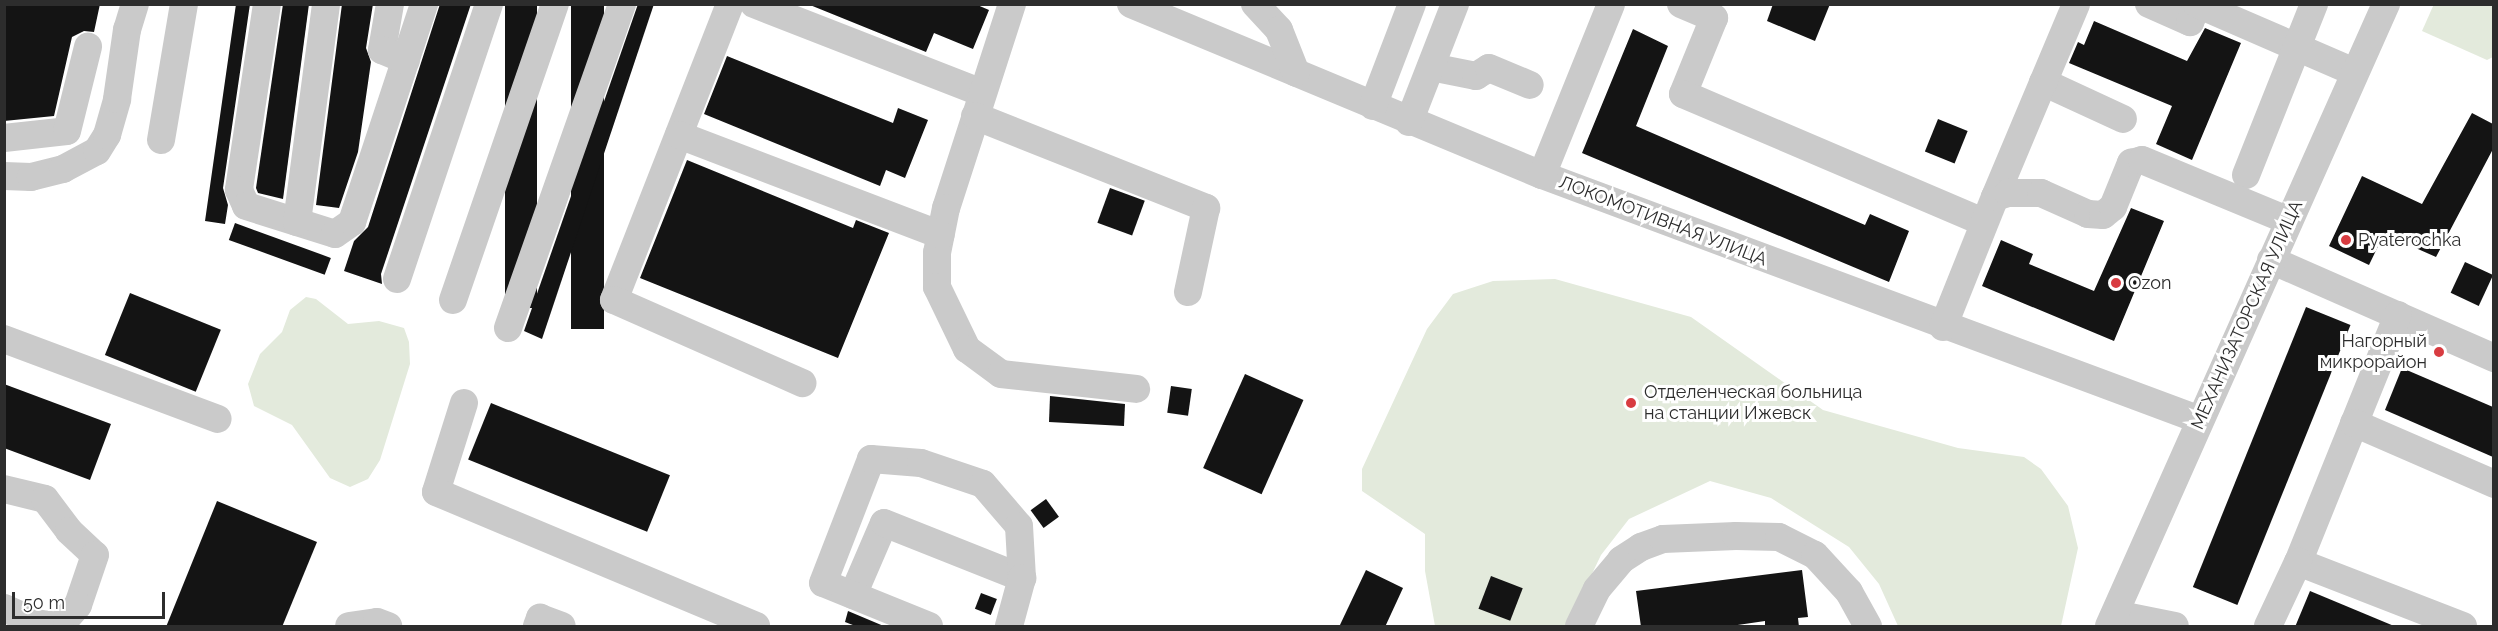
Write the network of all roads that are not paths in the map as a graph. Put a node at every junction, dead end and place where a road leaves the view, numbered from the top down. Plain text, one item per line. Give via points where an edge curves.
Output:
1 (135, 4) edge
2 (184, 4) edge
3 (267, 4) edge
4 (326, 4) edge
5 (390, 4) edge
6 (424, 4) edge
7 (489, 4) edge
8 (555, 4) edge
9 (622, 4) edge
10 (730, 4) edge
11 (754, 4) edge
12 (1012, 4) edge
13 (1131, 4) edge
14 (1412, 4) edge
15 (1455, 4) edge
16 (1611, 4) edge
17 (1681, 4) edge
18 (2076, 4) edge
19 (2149, 4) edge
20 (2314, 4) edge
21 (2386, 4) edge
22 (1256, 5) edge
23 (2197, 5) edge
24 (88, 47) dead end
25 (2297, 48) junction
26 (406, 60) junction
27 (1431, 67) junction
28 (2354, 72) junction
29 (1296, 73) junction
30 (2043, 82) junction
31 (1530, 85) dead end
32 (978, 104) junction
33 (1373, 106) junction
34 (2123, 119) dead end
35 (1409, 122) junction
36 (679, 135) junction
37 (4, 138) edge
38 (161, 140) dead end
39 (1542, 175) junction
40 (2246, 175) dead end
41 (4, 176) edge
42 (1989, 209) junction
43 (2289, 221) junction
44 (297, 222) junction
45 (940, 236) junction
46 (2271, 260) junction
47 (397, 279) dead end
48 (1188, 292) dead end
49 (453, 300) dead end
50 (2398, 315) junction
51 (1943, 327) junction
52 (508, 328) dead end
53 (4, 339) edge
54 (2493, 358) edge
55 (802, 383) dead end
56 (1136, 389) dead end
57 (464, 403) dead end
58 (218, 419) dead end
59 (2200, 420) junction
60 (2354, 423) junction
61 (2493, 484) edge
62 (4, 489) edge
63 (2298, 562) junction
64 (1022, 578) junction
65 (853, 595) junction
66 (4, 608) edge
67 (2112, 620) edge
68 (349, 627) edge
69 (388, 627) edge
70 (537, 627) edge
71 (562, 627) edge
72 (756, 627) edge
73 (929, 627) edge
74 (1009, 627) edge
75 (1579, 627) edge
76 (1868, 627) edge
77 (2175, 627) edge
78 (2268, 627) edge
79 (2463, 627) edge

1 - 41 street via 127,30 117,99 107,135 97,151 63,169 31,177
2 - 38 street
3 - 44 street via 239,190 246,206
4 - 44 street
5 - 26 street via 382,50
6 - 26 street
7 - 47 street
8 - 49 street
9 - 52 street
10 - 36 street
11 - 32 street
12 - 32 street
13 - 29 street, ЛОКОМОТИВНАЯ УЛИЦА
14 - 33 street
15 - 27 street
16 - 39 street
17 - 42 street via 1714,18 1683,94
18 - 30 street
19 - 23 street via 2190,21
20 - 25 street
21 - 28 street, МЕХАНИЗАТОРСКАЯ УЛИЦА
22 - 29 street via 1279,30
23 - 25 street
24 - 37 street via 67,132
25 - 28 street
25 - 40 street
26 - 44 street via 352,222 335,234
27 - 31 street via 1476,76 1489,68
27 - 35 street
28 - 43 street, МЕХАНИЗАТОРСКАЯ УЛИЦА
29 - 33 street, ЛОКОМОТИВНАЯ УЛИЦА
30 - 34 street
30 - 42 street
32 - 45 street
32 - 48 street via 1206,208
33 - 35 street, ЛОКОМОТИВНАЯ УЛИЦА
35 - 39 street, ЛОКОМОТИВНАЯ УЛИЦА
36 - 45 street
36 - 55 street via 614,300
39 - 51 street, ЛОКОМОТИВНАЯ УЛИЦА
42 - 43 street via 2030,191 2088,214 2103,215 2113,207 2131,163 2142,160
42 - 51 street
43 - 46 street, МЕХАНИЗАТОРСКАЯ УЛИЦА
45 - 56 street via 937,287 967,349 1001,374
46 - 50 street
46 - 59 street, МЕХАНИЗАТОРСКАЯ УЛИЦА
50 - 54 street
50 - 60 street
51 - 59 street, ЛОКОМОТИВНАЯ УЛИЦА
53 - 58 street
57 - 72 street via 436,492
59 - 67 street, МЕХАНИЗАТОРСКАЯ УЛИЦА
60 - 61 street
60 - 63 street
62 - 66 street via 45,499 69,531 95,555 78,605 60,626 40,624
63 - 78 street
63 - 79 street
64 - 65 street via 884,523
64 - 65 street via 1019,526 983,484 921,463 871,459 823,583
64 - 74 street
65 - 73 street
67 - 77 street
68 - 69 street via 377,621
70 - 71 street via 540,618
75 - 76 street via 1597,589 1621,560 1641,547 1664,539 1736,536 1779,537 1815,555 1849,592

